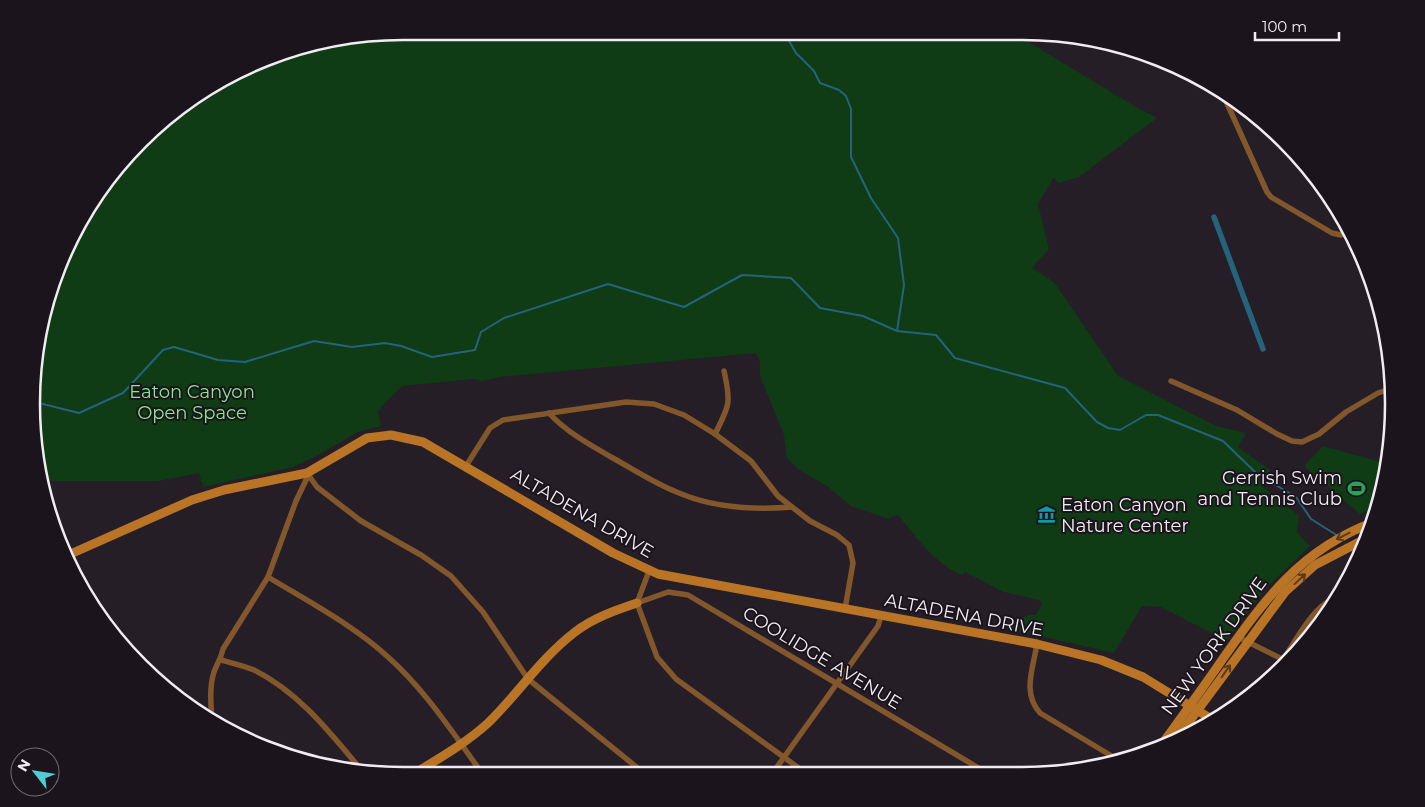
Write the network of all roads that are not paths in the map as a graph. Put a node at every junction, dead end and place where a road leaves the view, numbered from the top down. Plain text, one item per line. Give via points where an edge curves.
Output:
1 (1227, 104) edge
2 (1343, 234) edge
3 (724, 371) dead end
4 (1171, 380) dead end
5 (1384, 391) edge
6 (549, 413) junction
7 (715, 434) junction
8 (466, 466) junction
9 (307, 472) junction
10 (792, 507) junction
11 (1364, 526) edge
12 (1357, 543) edge
13 (72, 553) edge
14 (649, 571) junction
15 (268, 578) junction
16 (637, 603) junction
17 (1325, 603) edge
18 (845, 609) junction
19 (881, 616) junction
20 (1301, 636) edge
21 (1242, 640) junction
22 (1037, 644) junction
23 (1281, 659) edge
24 (221, 660) junction
25 (528, 679) junction
26 (836, 683) junction
27 (1189, 707) junction
28 (211, 711) edge
29 (1198, 711) junction
30 (1206, 716) edge
31 (1184, 729) edge
32 (1168, 736) edge
33 (462, 744) junction
34 (1112, 756) edge
35 (784, 757) junction
36 (356, 764) edge
37 (425, 767) edge
38 (478, 767) edge
39 (636, 767) edge
40 (777, 767) edge
41 (798, 767) edge
42 (977, 767) edge

1 - 2 street via 1271,197 1332,234
3 - 7 street via 729,406
4 - 5 street via 1237,410 1276,434 1302,442
6 - 7 street via 626,402 654,404 684,415
6 - 8 street via 514,417 496,423
6 - 10 street via 575,434 679,494 758,510
7 - 10 street via 751,461 778,496
8 - 9 main road, ALTADENA DRIVE via 414,438 378,436 352,445
8 - 14 main road, ALTADENA DRIVE
9 - 13 main road, ALTADENA DRIVE via 202,496
9 - 15 street
9 - 25 street via 318,487 361,521 421,554 458,583 483,612
10 - 18 street via 849,545 853,563
11 -> 21 main road, NEW YORK DRIVE via 1326,545 1283,580
21 -> 12 main road, NEW YORK DRIVE via 1314,565
14 - 16 street
14 - 18 main road, ALTADENA DRIVE via 682,580
15 - 24 street via 224,649
15 - 33 street via 342,623 382,652 418,688
16 - 25 main road via 598,618 576,631
16 - 26 street, COOLIDGE AVENUE via 668,592 688,596
16 - 35 street via 657,657 676,679
17 - 20 street
18 - 19 main road, ALTADENA DRIVE
19 - 22 main road, ALTADENA DRIVE
19 - 26 street via 878,626
21 - 23 street
21 - 27 main road, NEW YORK DRIVE
29 -> 21 main road, NEW YORK DRIVE
22 - 27 main road, ALTADENA DRIVE via 1122,668 1143,677
22 - 34 street via 1029,689 1033,706
24 - 28 street via 214,672
24 - 36 street via 254,670 286,691 317,716
25 - 33 main road via 496,715
25 - 39 street
26 - 35 street
26 - 42 street, COOLIDGE AVENUE
27 - 29 main road, ALTADENA DRIVE
27 - 32 main road, NEW YORK DRIVE
29 - 30 main road, ALTADENA DRIVE
29 - 31 main road, NEW YORK DRIVE
33 - 37 main road
33 - 38 street
35 - 40 street
35 - 41 street

